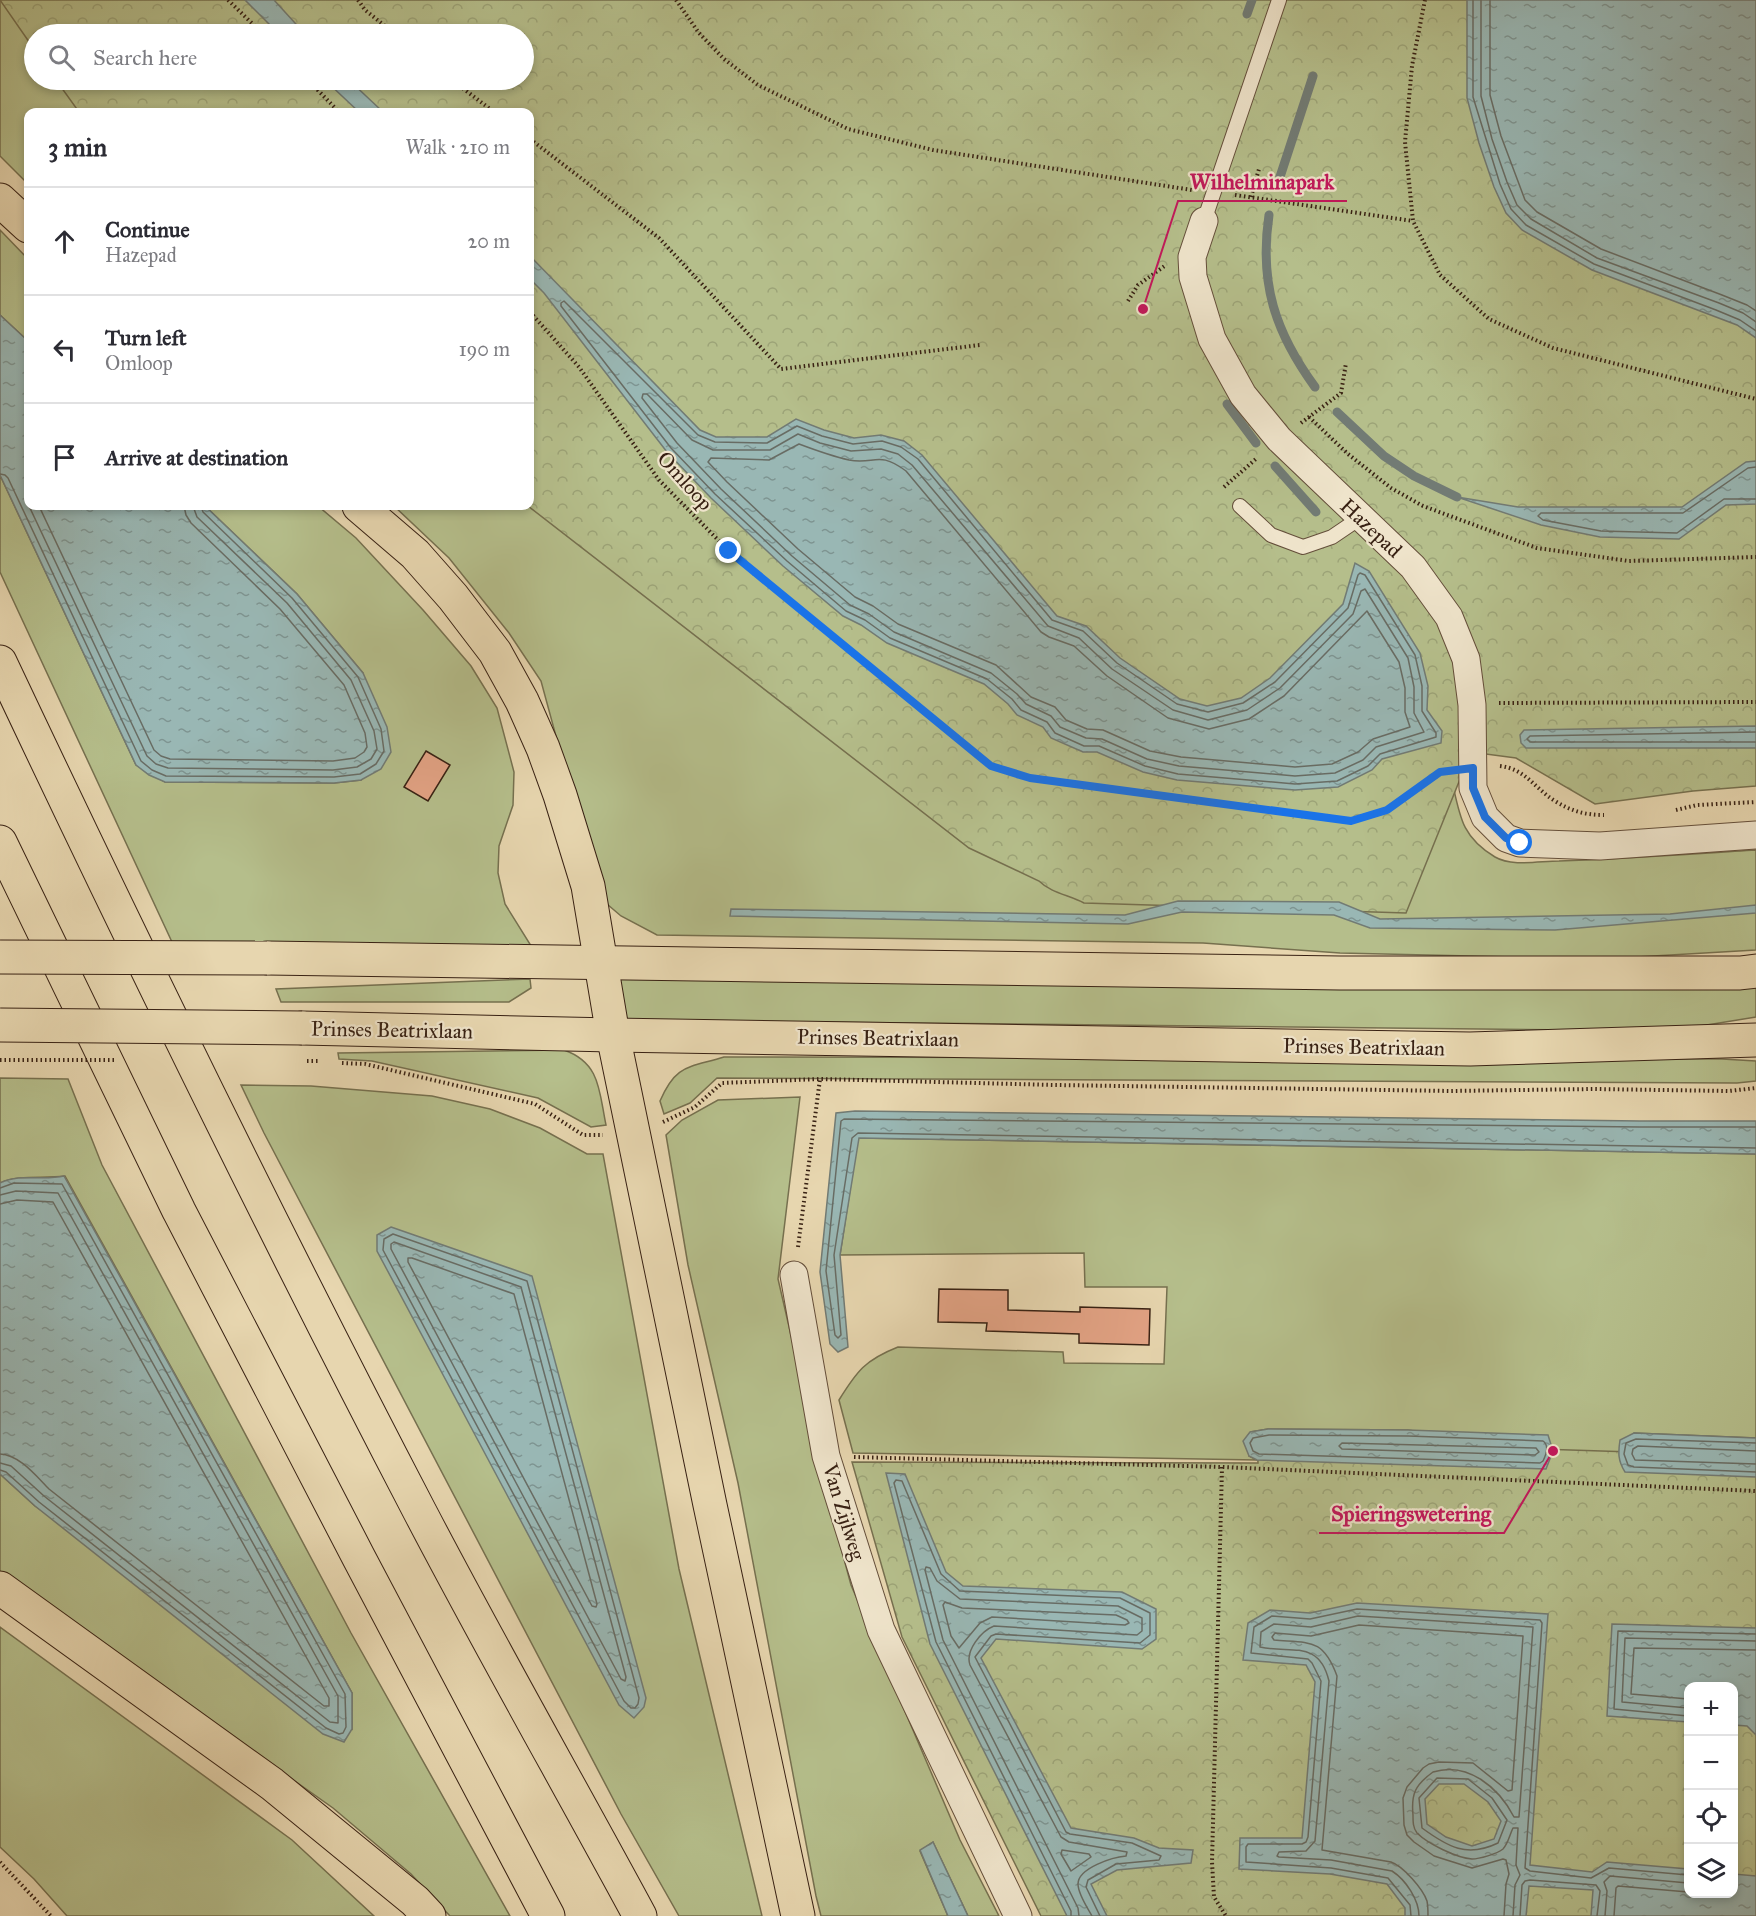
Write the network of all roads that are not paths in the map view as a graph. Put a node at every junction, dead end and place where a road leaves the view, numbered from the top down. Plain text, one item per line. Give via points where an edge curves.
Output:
1 (1279, 0) edge
2 (0, 200) edge
3 (1204, 221) joint
4 (24, 222) edge
5 (1240, 506) dead end
6 (364, 510) edge
7 (1360, 518) junction
8 (0, 662) edge
9 (1756, 835) edge
10 (0, 842) edge
11 (0, 957) edge
12 (601, 963) junction
13 (1756, 971) edge
14 (0, 1025) edge
15 (613, 1035) junction
16 (1756, 1040) edge
17 (794, 1275) road end
18 (0, 1588) edge
19 (429, 1916) edge
20 (548, 1916) edge
21 (640, 1916) edge
22 (798, 1916) edge
23 (1018, 1916) edge

1 - 3 lane, Hazepad
2 - 4 main road
3 - 7 street, Hazepad via 1192,257 1193,277 1212,339 1243,395 1279,439
5 - 7 lane via 1271,535 1303,547 1332,537
6 - 12 main road via 415,554 453,597 495,652 522,701 560,795 588,886
7 - 9 street, Hazepad via 1413,567 1449,617 1467,659 1473,788 1485,817 1506,838 1520,843 1600,846
8 - 21 main road via 243,1164 421,1514
10 - 20 main road via 179,1211
11 - 12 main road, bridge
12 - 13 main road via 1340,973
12 - 15 main road
14 - 15 main road, Prinses Beatrixlaan, bridge
15 - 16 main road, Prinses Beatrixlaan via 1470,1049
15 - 22 main road
17 - 23 street, Van Zijlweg via 826,1456 881,1630
18 - 19 main road via 272,1784

